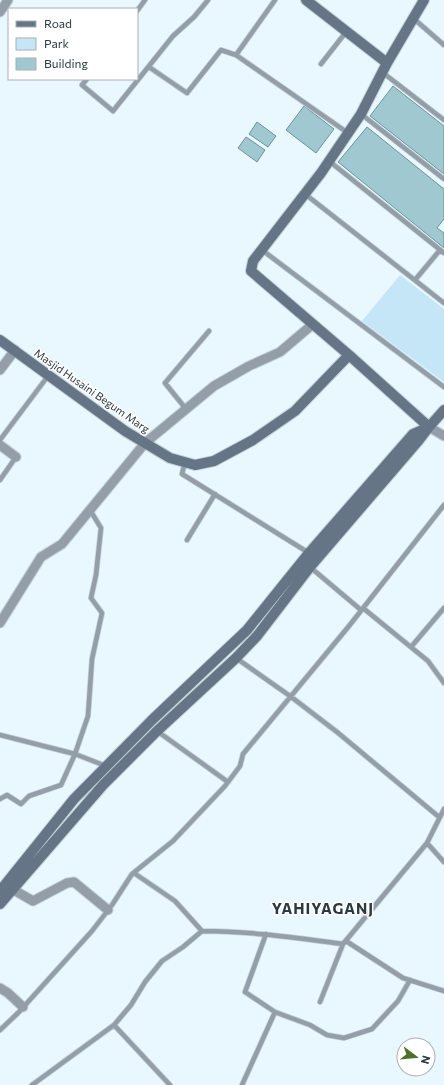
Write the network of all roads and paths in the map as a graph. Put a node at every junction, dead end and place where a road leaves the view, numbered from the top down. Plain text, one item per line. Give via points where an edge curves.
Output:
1 (8, 0) edge
2 (145, 0) edge
3 (208, 0) edge
4 (275, 0) edge
5 (306, 0) edge
6 (424, 0) edge
7 (138, 10) edge
8 (0, 12) edge
9 (413, 18) junction
10 (346, 32) junction
11 (444, 45) edge
12 (236, 55) junction
13 (321, 64) dead end
14 (150, 67) junction
15 (384, 68) junction
16 (86, 80) edge
17 (361, 114) junction
18 (444, 120) edge
19 (348, 133) junction
20 (329, 161) junction
21 (444, 179) edge
22 (305, 194) junction
23 (262, 250) junction
24 (440, 250) junction
25 (444, 253) edge
26 (415, 280) junction
27 (444, 303) edge
28 (313, 324) junction
29 (209, 331) dead end
30 (0, 340) edge
31 (15, 350) junction
32 (349, 355) junction
33 (0, 370) edge
34 (49, 375) junction
35 (444, 387) edge
36 (186, 409) junction
37 (444, 410) edge
38 (428, 427) junction
39 (444, 436) edge
40 (0, 440) edge
41 (145, 443) junction
42 (0, 445) edge
43 (16, 457) joint
44 (185, 462) junction
45 (0, 480) edge
46 (215, 494) junction
47 (444, 505) edge
48 (90, 510) junction
49 (187, 540) dead end
50 (309, 553) junction
51 (310, 567) junction
52 (444, 608) edge
53 (362, 609) junction
54 (0, 623) edge
55 (412, 647) junction
56 (236, 658) junction
57 (444, 683) edge
58 (290, 696) junction
59 (157, 731) junction
60 (0, 735) edge
61 (75, 754) junction
62 (107, 766) junction
63 (228, 782) junction
64 (0, 798) edge
65 (444, 810) edge
66 (439, 817) junction
67 (427, 843) junction
68 (444, 862) edge
69 (134, 873) junction
70 (5, 886) edge
71 (0, 904) edge
72 (108, 910) junction
73 (202, 931) junction
74 (266, 934) junction
75 (345, 943) junction
76 (410, 980) junction
77 (0, 988) edge
78 (444, 991) edge
79 (320, 1002) dead end
80 (23, 1008) junction
81 (275, 1012) junction
82 (114, 1025) junction
83 (0, 1030) edge
84 (32, 1085) edge
85 (170, 1085) edge
86 (242, 1085) edge

1 - 8 street
2 - 7 lane
3 - 14 lane via 173,36
4 - 12 lane
5 - 10 street
6 - 9 street
9 - 11 lane
9 - 15 street
10 - 13 lane
10 - 15 street
12 - 14 lane via 221,50 187,93
12 - 19 lane
14 - 16 lane via 113,111 82,85
15 - 17 street
15 - 18 lane
17 - 19 street
17 - 21 lane
19 - 20 street
20 - 22 street
20 - 24 lane
22 - 23 street
22 - 26 lane
23 - 28 street via 253,261 251,271
23 - 35 lane
24 - 25 lane
24 - 26 lane
26 - 27 lane
28 - 32 street
28 - 36 street via 280,352 214,386
29 - 36 lane via 165,383
30 - 31 street, Masjid Husaini Begum Marg
31 - 33 street
31 - 34 street, Masjid Husaini Begum Marg
32 - 38 street
32 - 44 street, Masjid Husaini Begum Marg via 295,410 253,440 214,461 195,465
34 - 40 lane
34 - 41 street, Masjid Husaini Begum Marg
36 - 41 street
37 - 38 street
38 - 39 street
38 - 50 street via 413,434
38 - 51 street via 420,440
41 - 44 street, Masjid Husaini Begum Marg via 170,458
41 - 48 street
42 - 43 street
43 - 45 lane
44 - 46 lane via 182,474
46 - 49 lane
46 - 50 lane
47 - 53 lane
48 - 54 street via 62,544 41,557
48 - 61 lane via 101,528 91,598 102,614 92,659 88,716
50 - 62 street via 247,630
51 - 53 lane
51 - 56 street via 257,636
52 - 55 lane
53 - 55 lane
53 - 58 lane
55 - 57 lane via 428,661
56 - 58 lane
56 - 59 street
58 - 63 lane via 243,754 240,766
58 - 66 lane
59 - 63 lane
59 - 70 street
60 - 61 lane
61 - 62 lane
61 - 64 lane via 61,785 29,796 21,804 7,795
62 - 70 street via 74,799
63 - 69 lane via 172,842
65 - 66 lane
66 - 67 lane
67 - 68 lane
67 - 75 lane
69 - 72 lane
69 - 73 lane via 174,901
70 - 71 street
70 - 72 street via 33,901 67,883 74,882
72 - 80 lane
73 - 74 lane
73 - 82 lane via 162,961
74 - 75 lane
74 - 81 lane via 245,992
75 - 76 lane
75 - 79 lane
76 - 78 lane
76 - 81 lane via 398,1001 372,1029 344,1038 327,1035 310,1025
77 - 80 street
80 - 83 lane
81 - 86 lane
82 - 84 lane
82 - 85 lane

